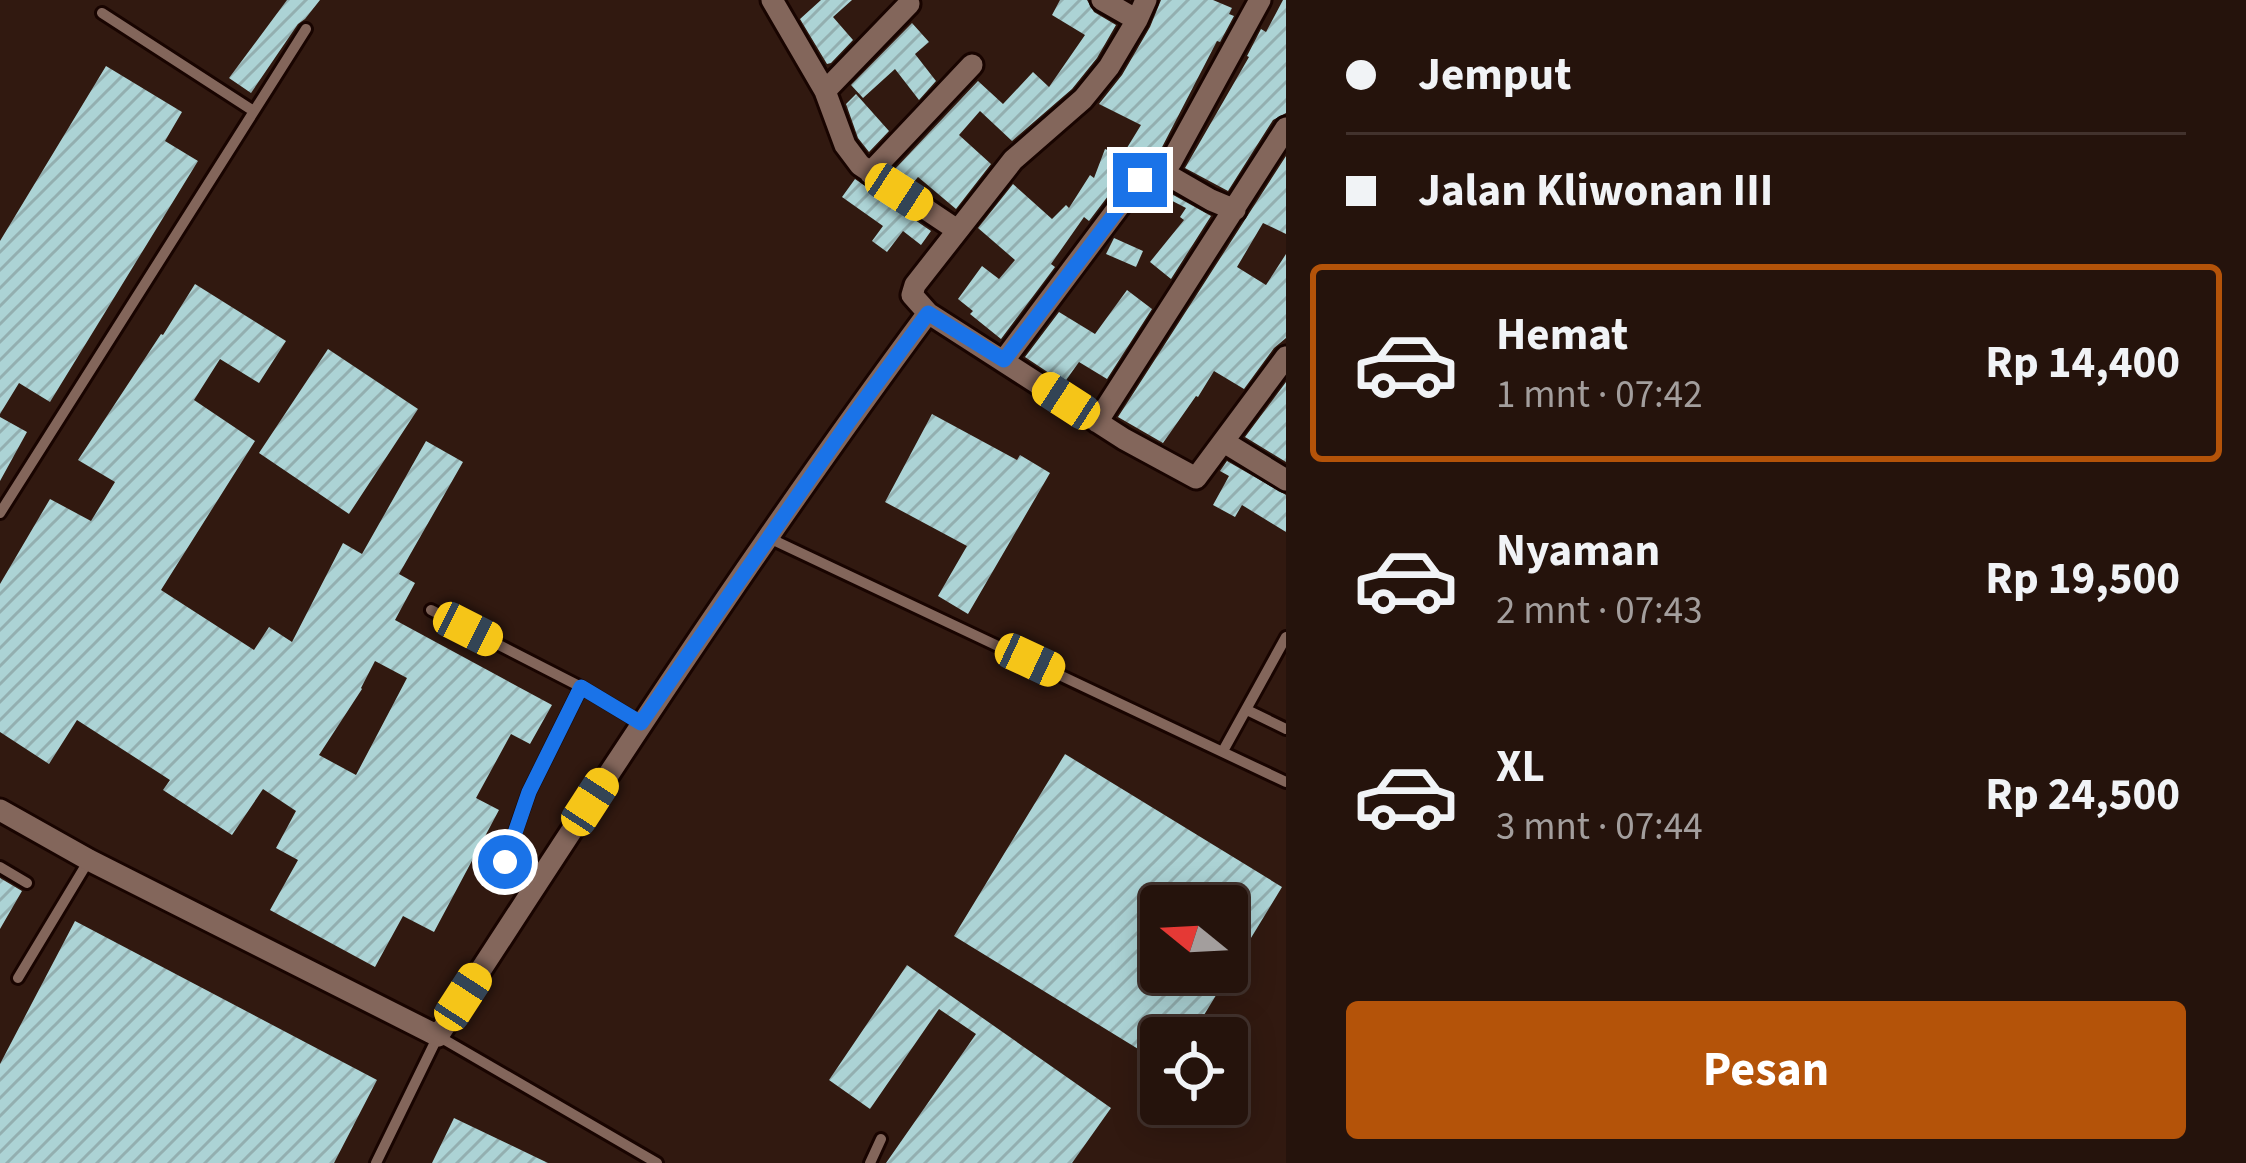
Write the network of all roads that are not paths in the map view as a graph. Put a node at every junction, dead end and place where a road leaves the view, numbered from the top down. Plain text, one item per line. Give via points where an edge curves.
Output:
1 (1102, 0) edge
2 (1260, 0) edge
3 (909, 4) dead end
4 (784, 5) edge
5 (1142, 10) edge
6 (102, 13) dead end
7 (306, 29) dead end
8 (972, 65) dead end
9 (825, 91) junction
10 (252, 110) junction
11 (1286, 128) edge
12 (1159, 170) junction
13 (870, 173) junction
14 (1234, 210) junction
15 (957, 230) junction
16 (928, 313) junction
17 (1286, 357) edge
18 (1004, 360) junction
19 (1097, 422) junction
20 (1223, 442) junction
21 (1286, 480) edge
22 (0, 513) edge
23 (769, 538) junction
24 (431, 610) dead end
25 (1286, 637) edge
26 (581, 687) junction
27 (1247, 710) junction
28 (641, 723) junction
29 (1286, 729) edge
30 (1223, 752) junction
31 (1286, 782) edge
32 (0, 810) edge
33 (89, 860) junction
34 (505, 862) dead end
35 (0, 867) edge
36 (27, 883) dead end
37 (18, 977) dead end
38 (438, 1036) junction
39 (881, 1139) dead end
40 (376, 1163) edge
41 (657, 1163) edge
42 (869, 1163) edge

1 - 5 street
2 - 12 street via 1171,162
3 - 9 street
4 - 9 street
5 - 15 street via 1083,99 1013,160
6 - 10 lane
7 - 10 lane
8 - 13 street
9 - 13 street via 845,145
10 - 22 lane
11 - 14 street
12 - 14 street
12 - 18 street via 1135,185
13 - 15 street
14 - 19 street
15 - 16 street via 915,285 912,295
16 - 18 street
16 - 23 street
17 - 20 street
18 - 19 street
19 - 20 street via 1196,478
20 - 21 street
23 - 28 street
23 - 30 lane
24 - 26 lane
25 - 27 lane
26 - 28 lane
26 - 34 lane
27 - 29 lane
27 - 30 lane
28 - 38 street
30 - 31 lane
32 - 33 street
33 - 37 lane
33 - 38 street
35 - 36 lane
38 - 40 lane
38 - 41 lane
39 - 42 lane

